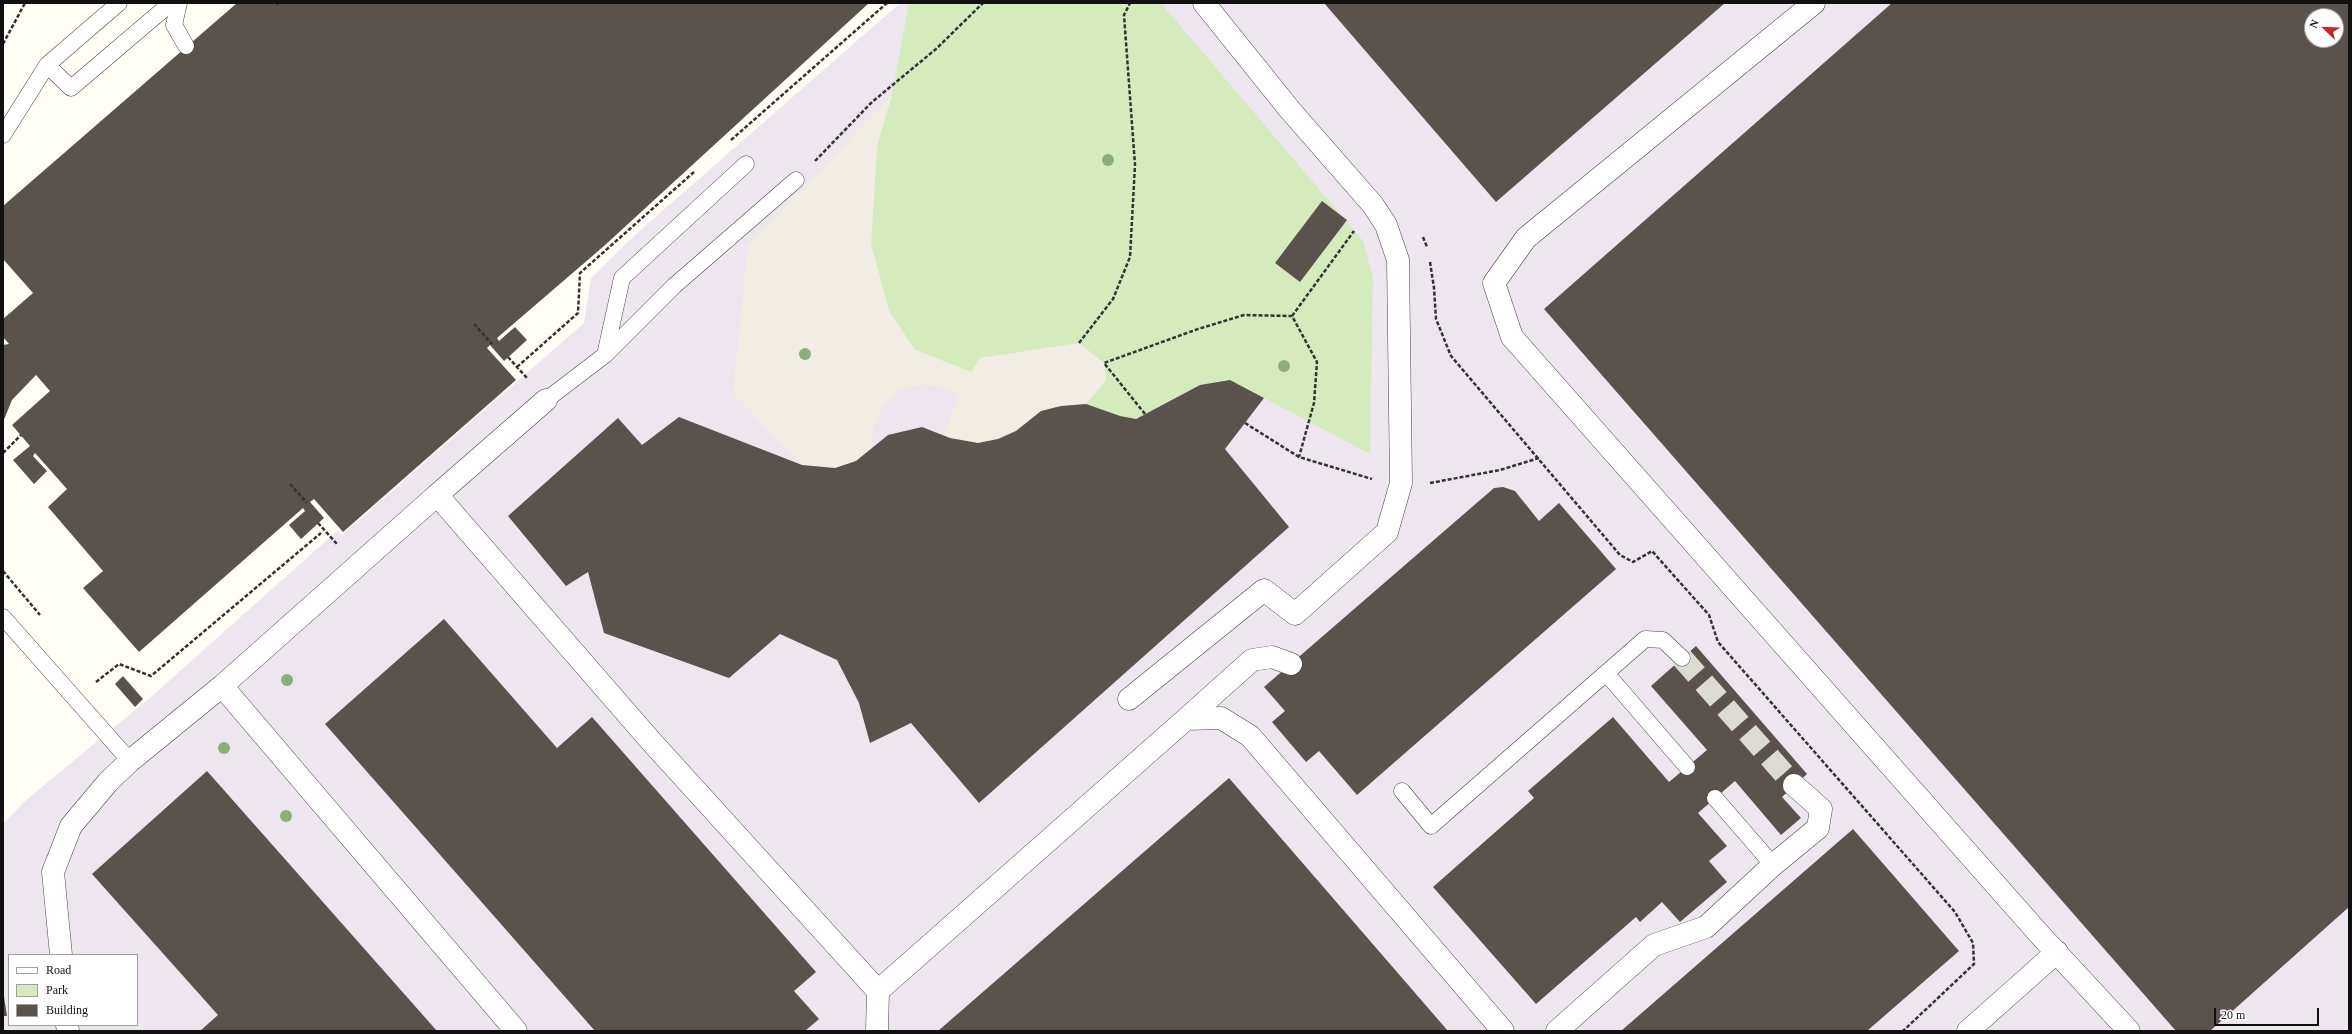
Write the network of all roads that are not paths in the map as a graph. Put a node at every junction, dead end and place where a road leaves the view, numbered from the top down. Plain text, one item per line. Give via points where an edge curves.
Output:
1 (119, 3) edge
2 (171, 3) edge
3 (179, 3) edge
4 (1204, 3) edge
5 (1814, 3) edge
6 (186, 46) dead end
7 (47, 65) junction
8 (3, 135) edge
9 (746, 164) dead end
10 (796, 180) road end
11 (605, 355) junction
12 (546, 400) joint
13 (436, 495) junction
14 (4, 619) edge
15 (1682, 658) tunnel mouth
16 (1291, 664) dead end
17 (1606, 673) junction
18 (222, 686) junction
19 (1129, 699) dead end
20 (1186, 719) junction
21 (130, 761) junction
22 (1687, 767) dead end
23 (1794, 786) tunnel mouth
24 (1402, 791) dead end
25 (1715, 798) dead end
26 (1774, 865) junction
27 (2057, 952) junction
28 (61, 954) edge
29 (878, 991) junction
30 (516, 1031) edge
31 (877, 1031) edge
32 (1503, 1031) edge
33 (1557, 1031) edge
34 (1968, 1031) edge
35 (2129, 1031) edge

1 - 7 lane
2 - 7 lane via 71,88
3 - 6 lane via 174,25
4 - 19 street via 1290,110 1373,205 1386,225 1398,260 1401,483 1387,532 1295,614 1264,590
5 - 27 street via 1526,238 1494,283 1512,337
7 - 8 lane
9 - 11 lane via 622,278
10 - 11 lane via 674,286
11 - 12 lane
12 - 13 street
13 - 18 street
13 - 29 street via 650,740
14 - 21 lane
15 - 17 lane via 1663,640 1645,639
16 - 20 street via 1272,657 1252,660
17 - 22 lane
17 - 24 lane via 1431,826
18 - 21 street
18 - 30 street
20 - 29 street
20 - 32 street via 1221,718 1250,736
21 - 28 street via 108,782 71,826 53,872
23 - 26 street via 1821,809 1818,828
25 - 26 lane
26 - 33 street via 1706,927 1654,945
27 - 34 street
27 - 35 street
29 - 31 street

